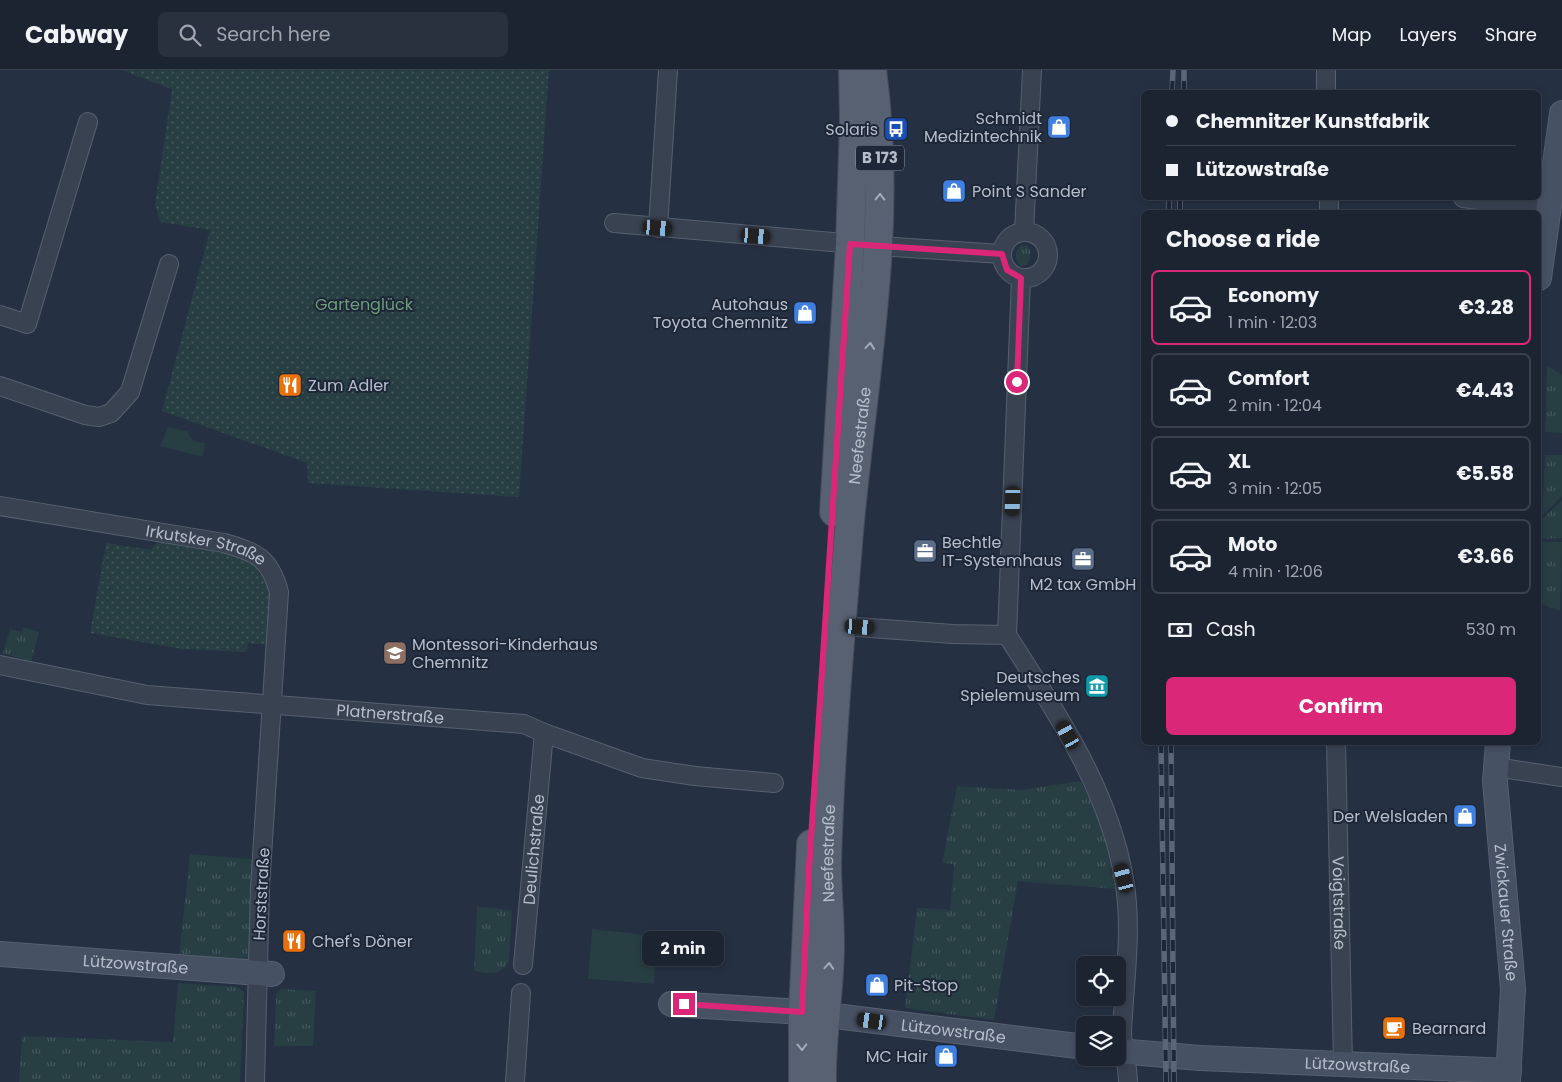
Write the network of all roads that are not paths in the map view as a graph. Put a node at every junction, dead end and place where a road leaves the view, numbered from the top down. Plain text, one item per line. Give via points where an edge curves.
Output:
1 (668, 70) edge
2 (853, 70) edge
3 (872, 70) edge
4 (1032, 70) edge
5 (1326, 70) edge
6 (1326, 90) edge
7 (1562, 113) edge
8 (88, 122) dead end
9 (1478, 200) edge
10 (1548, 209) junction
11 (614, 223) dead end
12 (658, 228) junction
13 (1024, 232) junction
14 (850, 244) junction
15 (878, 246) junction
16 (1002, 254) junction
17 (1541, 263) edge
18 (169, 264) dead end
19 (1021, 278) junction
20 (0, 315) edge
21 (0, 386) edge
22 (0, 506) edge
23 (843, 626) junction
24 (1007, 635) junction
25 (0, 665) edge
26 (273, 706) junction
27 (544, 733) junction
28 (1336, 745) edge
29 (1498, 745) edge
30 (1495, 767) junction
31 (1562, 777) edge
32 (774, 783) dead end
33 (0, 954) edge
34 (523, 965) dead end
35 (265, 973) junction
36 (521, 993) dead end
37 (671, 1004) dead end
38 (814, 1013) junction
39 (1123, 1016) edge
40 (1076, 1046) edge
41 (1126, 1051) edge
42 (1343, 1064) junction
43 (1125, 1066) edge
44 (1509, 1077) edge
45 (255, 1082) edge
46 (515, 1082) edge
47 (803, 1082) edge
48 (822, 1082) edge
49 (1128, 1082) edge

1 - 12 street
2 - 14 main road, Neefestraße / B 173
15 -> 3 main road, Neefestraße / B 173 via 880,130
4 - 13 street
5 - 6 street
7 - 10 street
8 - 20 street via 27,324
9 - 10 street
10 - 17 street
11 - 12 street
12 - 14 street
13 - 16 street via 1006,241
13 - 19 street via 1041,239 1048,256 1039,273
14 - 15 street
14 - 38 main road, Neefestraße / B 173 via 808,884
15 - 16 street
23 -> 15 main road, Neefestraße / B 173 via 849,532 868,380
16 - 19 street via 1007,270
18 - 21 street via 130,392 111,413 99,417 85,415
19 - 24 street
22 - 26 street, Irkutsker Straße via 224,543 262,558 274,575 279,592
23 - 24 street
38 -> 23 main road, Neefestraße / B 173 via 830,945 828,824
24 - 39 street via 1086,768 1114,840 1129,916
25 - 26 street, Platnerstraße via 147,695
26 - 27 street, Platnerstraße via 481,719 524,724
26 - 35 street, Horststraße via 260,887
27 - 32 street, Platnerstraße via 642,768
27 - 34 street, Deulichstraße
28 - 42 street, Voigtstraße
29 - 30 street, Zwickauer Straße
30 - 31 street
30 - 44 street, Zwickauer Straße via 1512,981
33 - 35 street, Lützowstraße
35 - 45 street, Horststraße
36 - 46 street
37 - 38 street, Lützowstraße
38 - 40 street, Lützowstraße
38 -> 47 main road, Neefestraße / B 173
38 - 48 main road, Neefestraße / B 173
41 - 42 street, Lützowstraße
42 - 44 street, Lützowstraße
43 - 49 street

